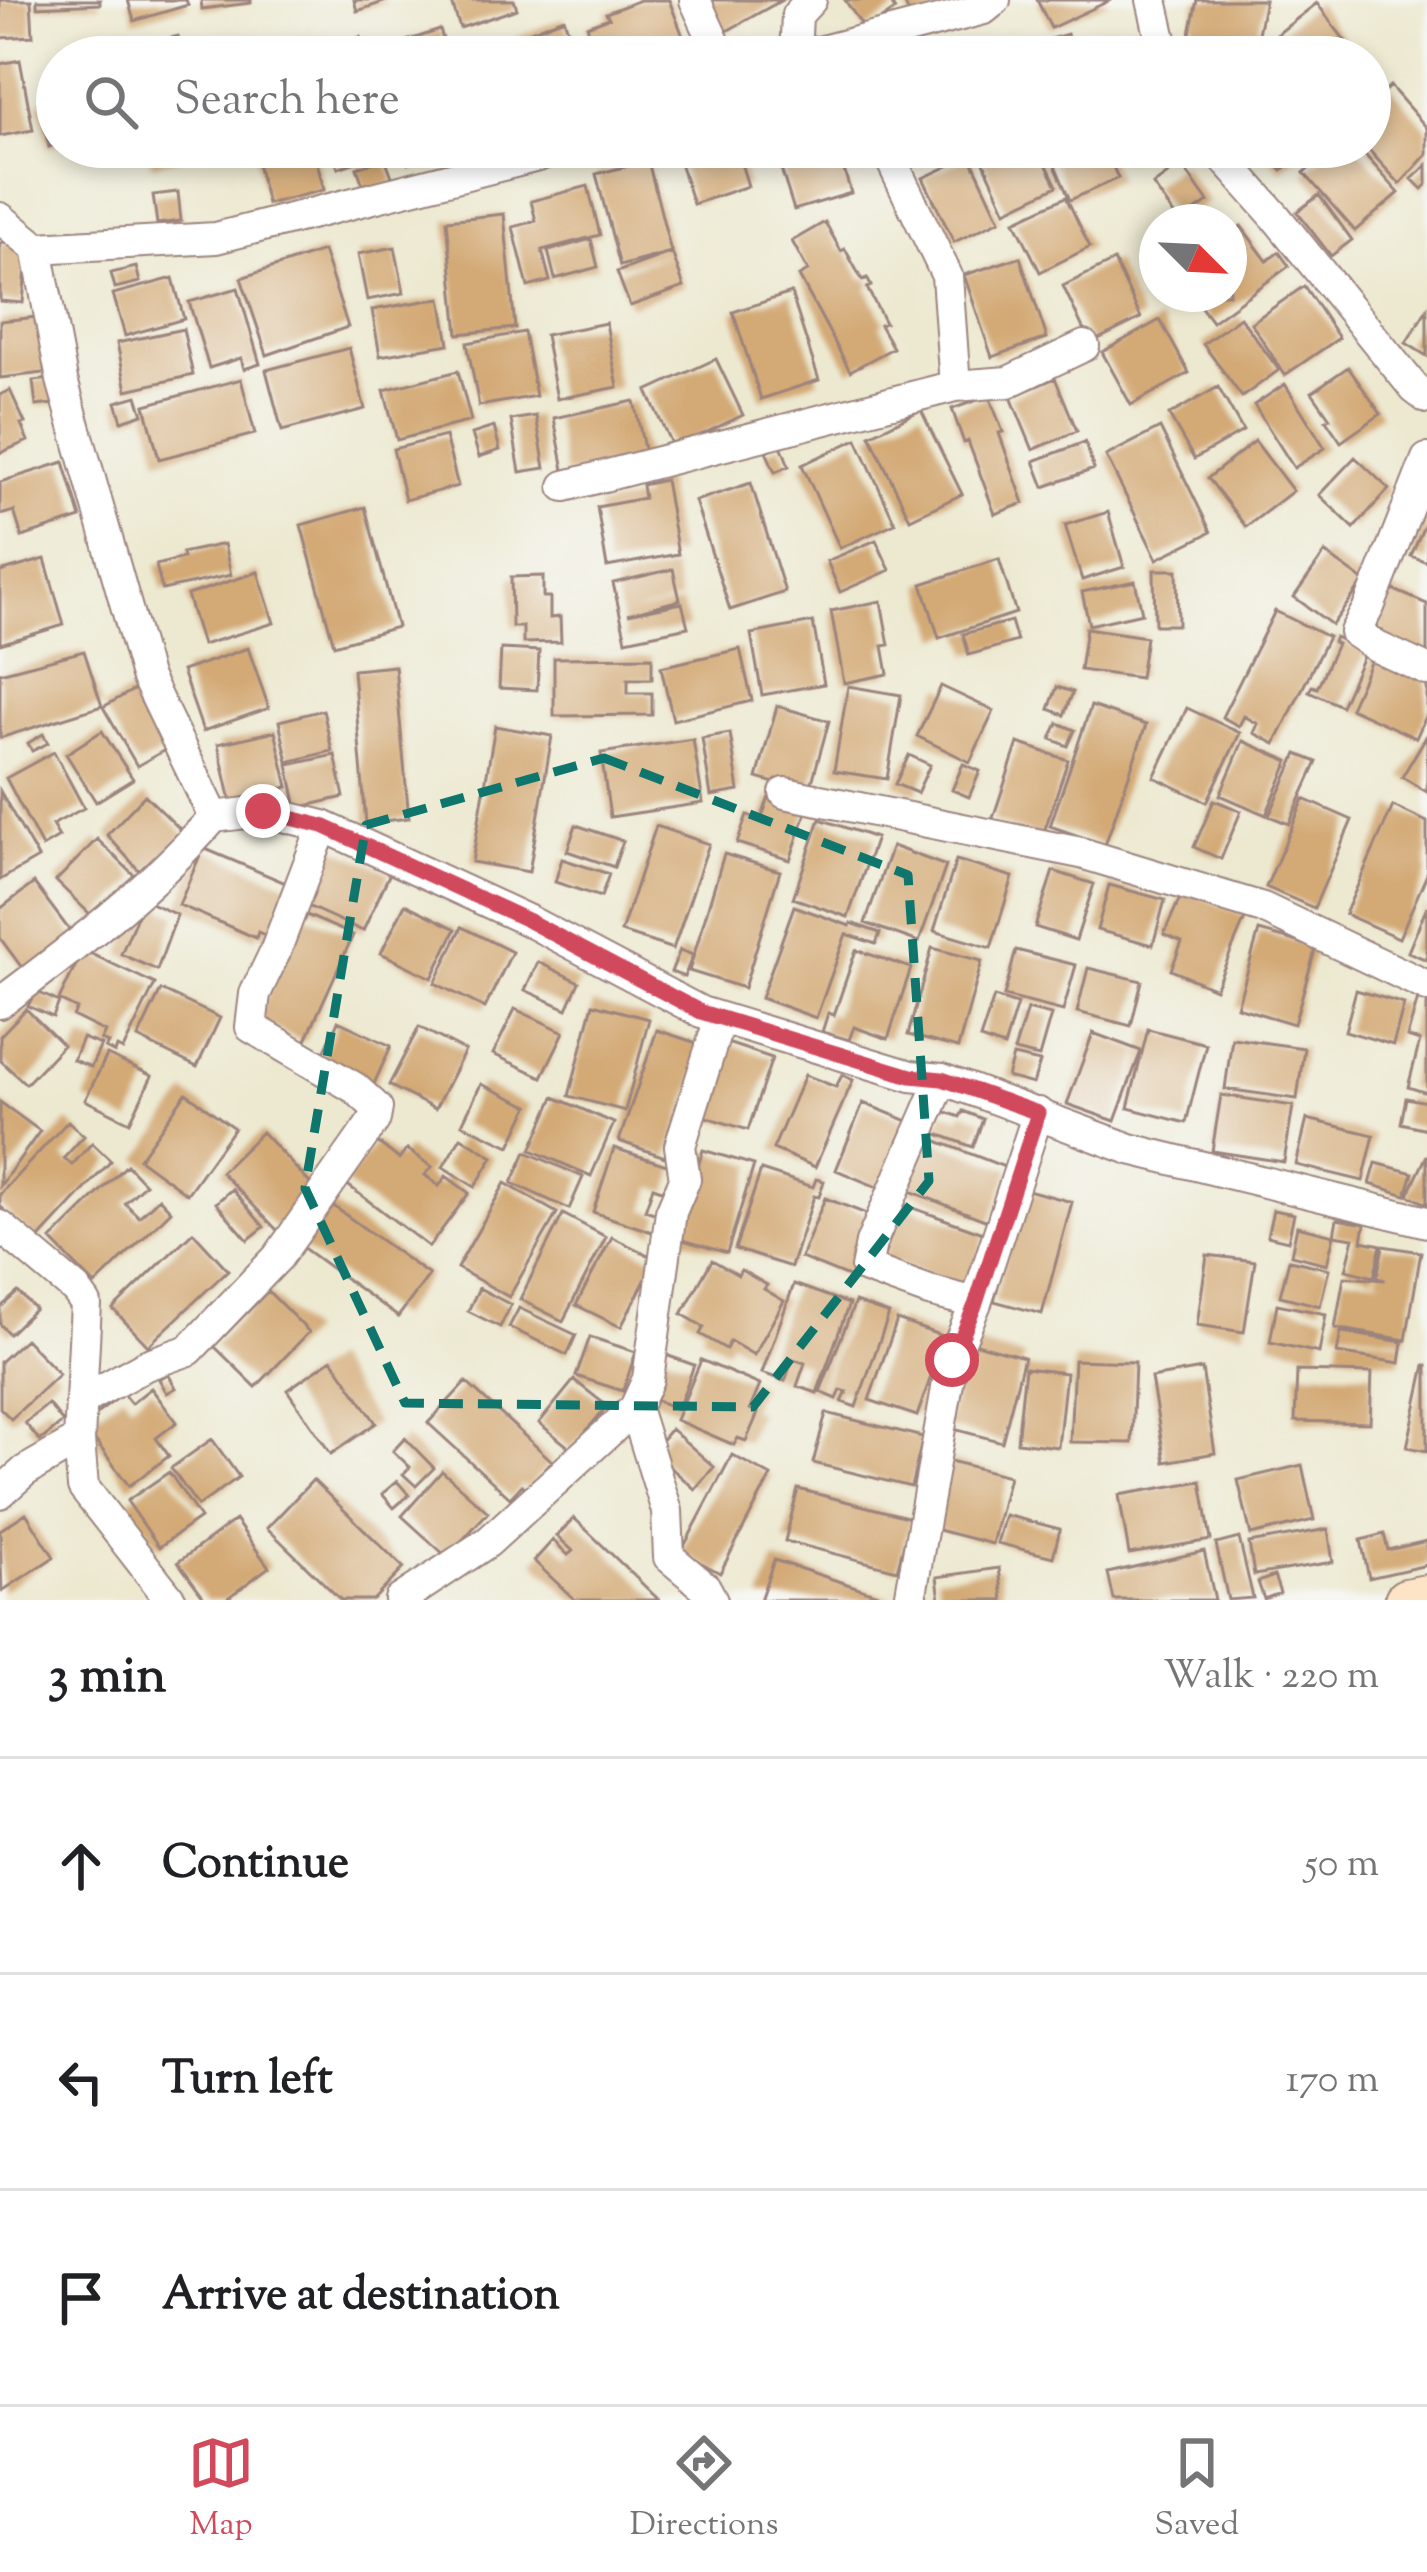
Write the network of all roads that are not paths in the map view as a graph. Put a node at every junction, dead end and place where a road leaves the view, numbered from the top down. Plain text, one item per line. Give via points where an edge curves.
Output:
1 (694, 0) edge
2 (811, 0) edge
3 (995, 0) edge
4 (1152, 0) edge
5 (711, 36) edge
6 (797, 36) edge
7 (896, 36) edge
8 (1160, 36) edge
9 (494, 168) edge
10 (895, 168) edge
11 (1233, 168) edge
12 (0, 218) edge
13 (37, 248) junction
14 (1084, 346) dead end
15 (955, 386) junction
16 (1427, 398) edge
17 (1427, 459) edge
18 (565, 485) dead end
19 (1427, 670) edge
20 (785, 793) dead end
21 (214, 817) junction
22 (323, 826) junction
23 (1427, 986) edge
24 (0, 1003) edge
25 (720, 1018) junction
26 (942, 1079) junction
27 (1038, 1113) junction
28 (1427, 1222) edge
29 (0, 1226) edge
30 (976, 1303) junction
31 (81, 1401) junction
32 (635, 1408) junction
33 (79, 1440) junction
34 (0, 1493) edge
35 (1427, 1596) edge
36 (171, 1600) edge
37 (400, 1600) edge
38 (712, 1600) edge
39 (913, 1600) edge
40 (1406, 1600) edge

1 - 5 street
2 - 6 street via 797,15
3 - 7 street
4 - 8 street
9 - 13 street via 216,238
10 - 15 street via 946,275
11 - 16 street
12 - 13 street
13 - 21 street via 62,380 146,676
14 - 15 street via 1008,382
15 - 18 street
17 - 19 street via 1355,632
20 - 23 street via 1081,854 1263,908
21 - 22 street via 263,811
21 - 24 street via 177,859
22 - 25 street
22 - 31 street via 255,994 251,1027 355,1088 377,1108 376,1119 278,1257 189,1349
25 - 26 street
25 - 32 street via 680,1146 685,1179 671,1212 648,1379
26 - 27 street
26 - 30 street via 866,1268
27 - 28 street via 1130,1149
27 - 30 street
29 - 31 street via 86,1304
30 - 39 street via 952,1360
31 - 33 street
32 - 37 street via 488,1542
32 - 38 street via 667,1511 669,1557
33 - 34 street
33 - 36 street via 83,1487
35 - 40 street

